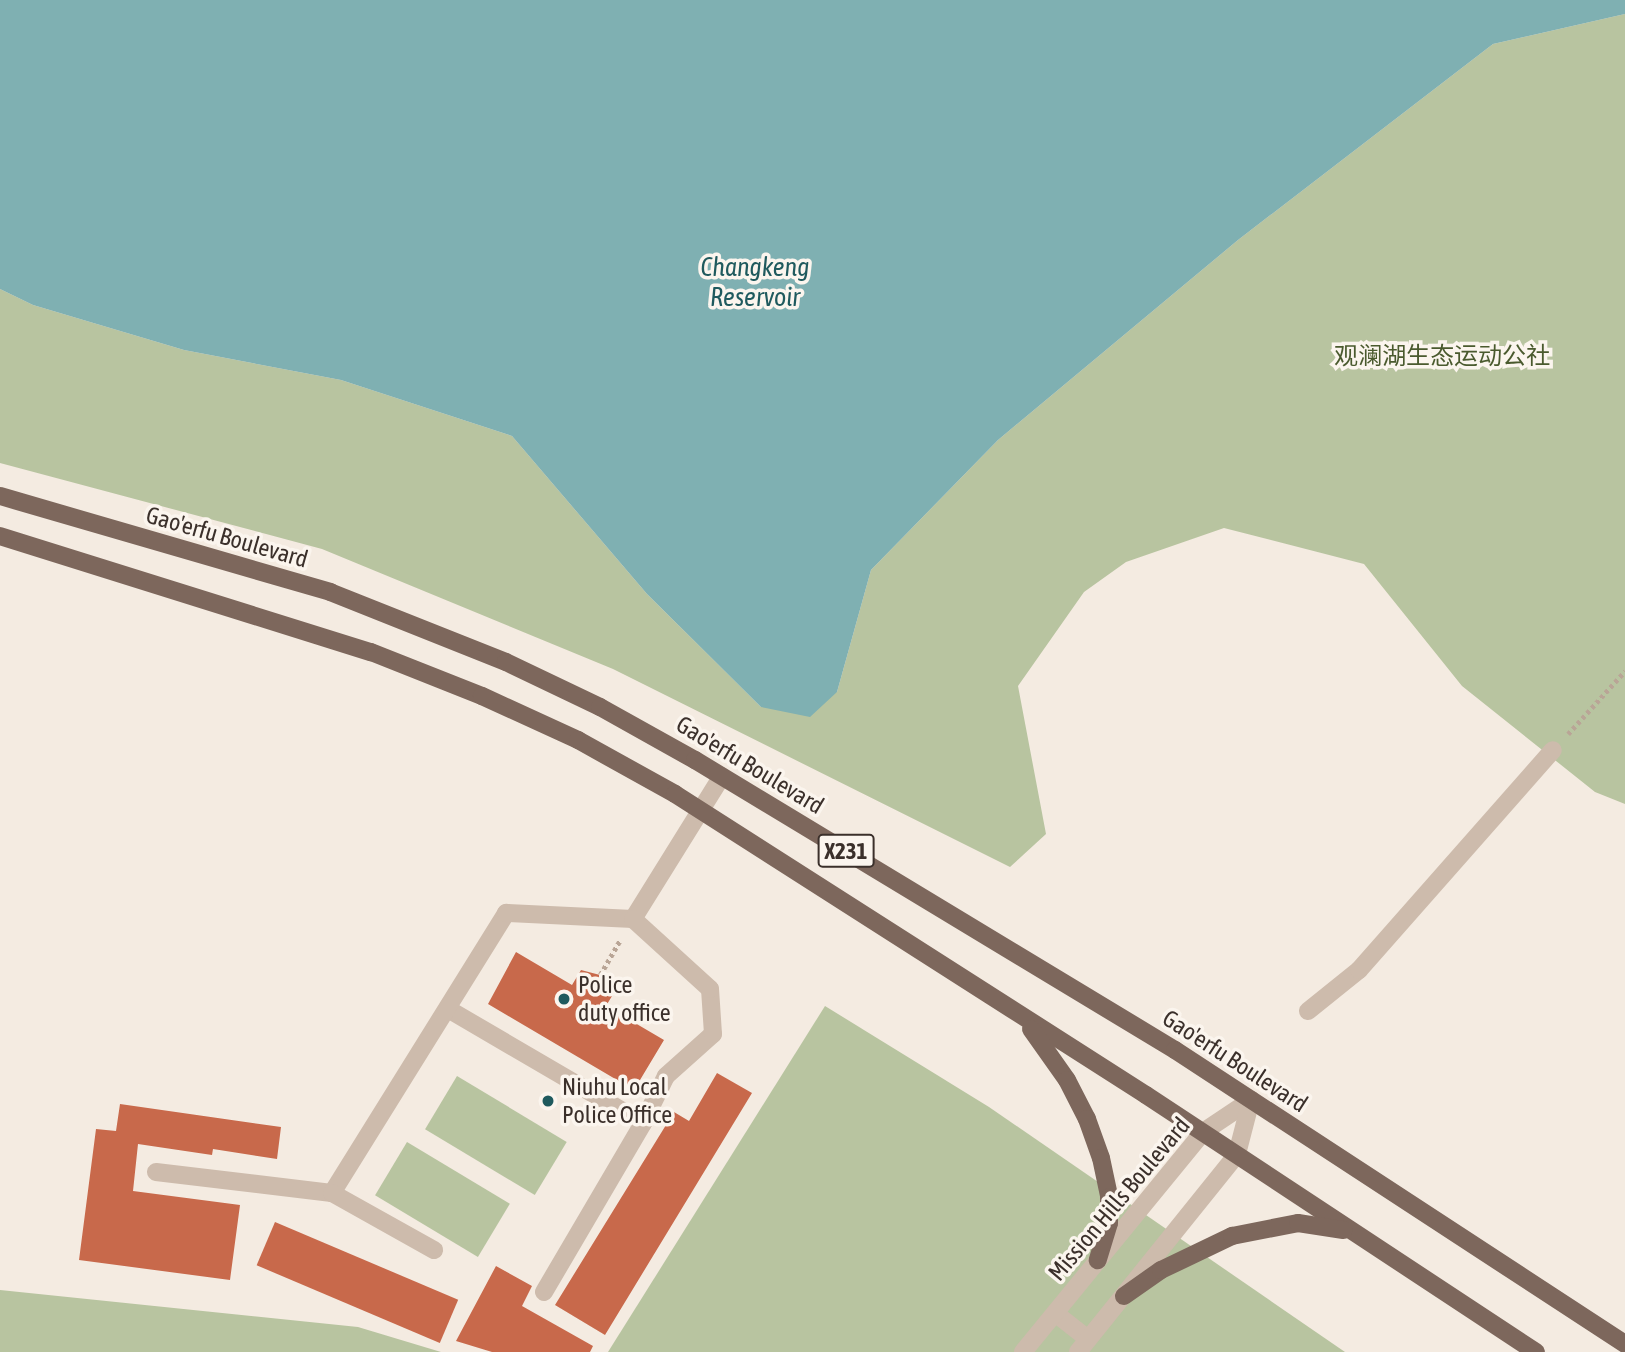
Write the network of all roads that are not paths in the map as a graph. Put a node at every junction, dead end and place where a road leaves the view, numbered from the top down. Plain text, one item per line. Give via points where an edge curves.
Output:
1 (0, 496) edge
2 (0, 536) edge
3 (1553, 750) road end
4 (722, 776) junction
5 (700, 811) junction
6 (633, 919) junction
7 (449, 1009) junction
8 (1308, 1011) dead end
9 (1017, 1013) junction
10 (1251, 1100) junction
11 (643, 1123) junction
12 (1203, 1132) junction
13 (1237, 1154) junction
14 (156, 1172) dead end
15 (332, 1193) junction
16 (1362, 1237) junction
17 (434, 1250) dead end
18 (1098, 1260) junction
19 (544, 1292) dead end
20 (1124, 1296) junction
21 (1055, 1313) junction
22 (1625, 1345) edge
23 (1083, 1346) edge
24 (1024, 1352) edge
25 (1536, 1352) edge

1 - 4 main road, Gao'erfu Boulevard / X231 via 330,592 417,625 600,707
2 - 5 main road, X231 via 372,652 578,740
3 - 8 street via 1359,970
4 - 5 street
4 - 10 main road, Gao'erfu Boulevard / X231
5 - 6 street
5 - 9 main road, X231
6 - 7 street via 506,913
6 - 11 street via 710,989 713,1034 666,1076
7 - 11 street
7 - 15 street
9 - 12 main road, X231
9 - 18 main road via 1067,1080 1101,1158 1109,1197
10 - 12 street, Mission Hills Boulevard
10 - 13 street
10 - 22 main road, Gao'erfu Boulevard / X231
11 - 19 street
12 - 13 main road, X231
12 - 18 street, Mission Hills Boulevard
13 - 16 main road, X231
13 - 20 street
14 - 15 street
15 - 17 street
16 - 20 main road via 1330,1226 1265,1227 1194,1252
16 - 25 main road, X231
18 - 21 street, Mission Hills Boulevard
20 - 23 street
21 - 23 street
21 - 24 street, Mission Hills Boulevard

